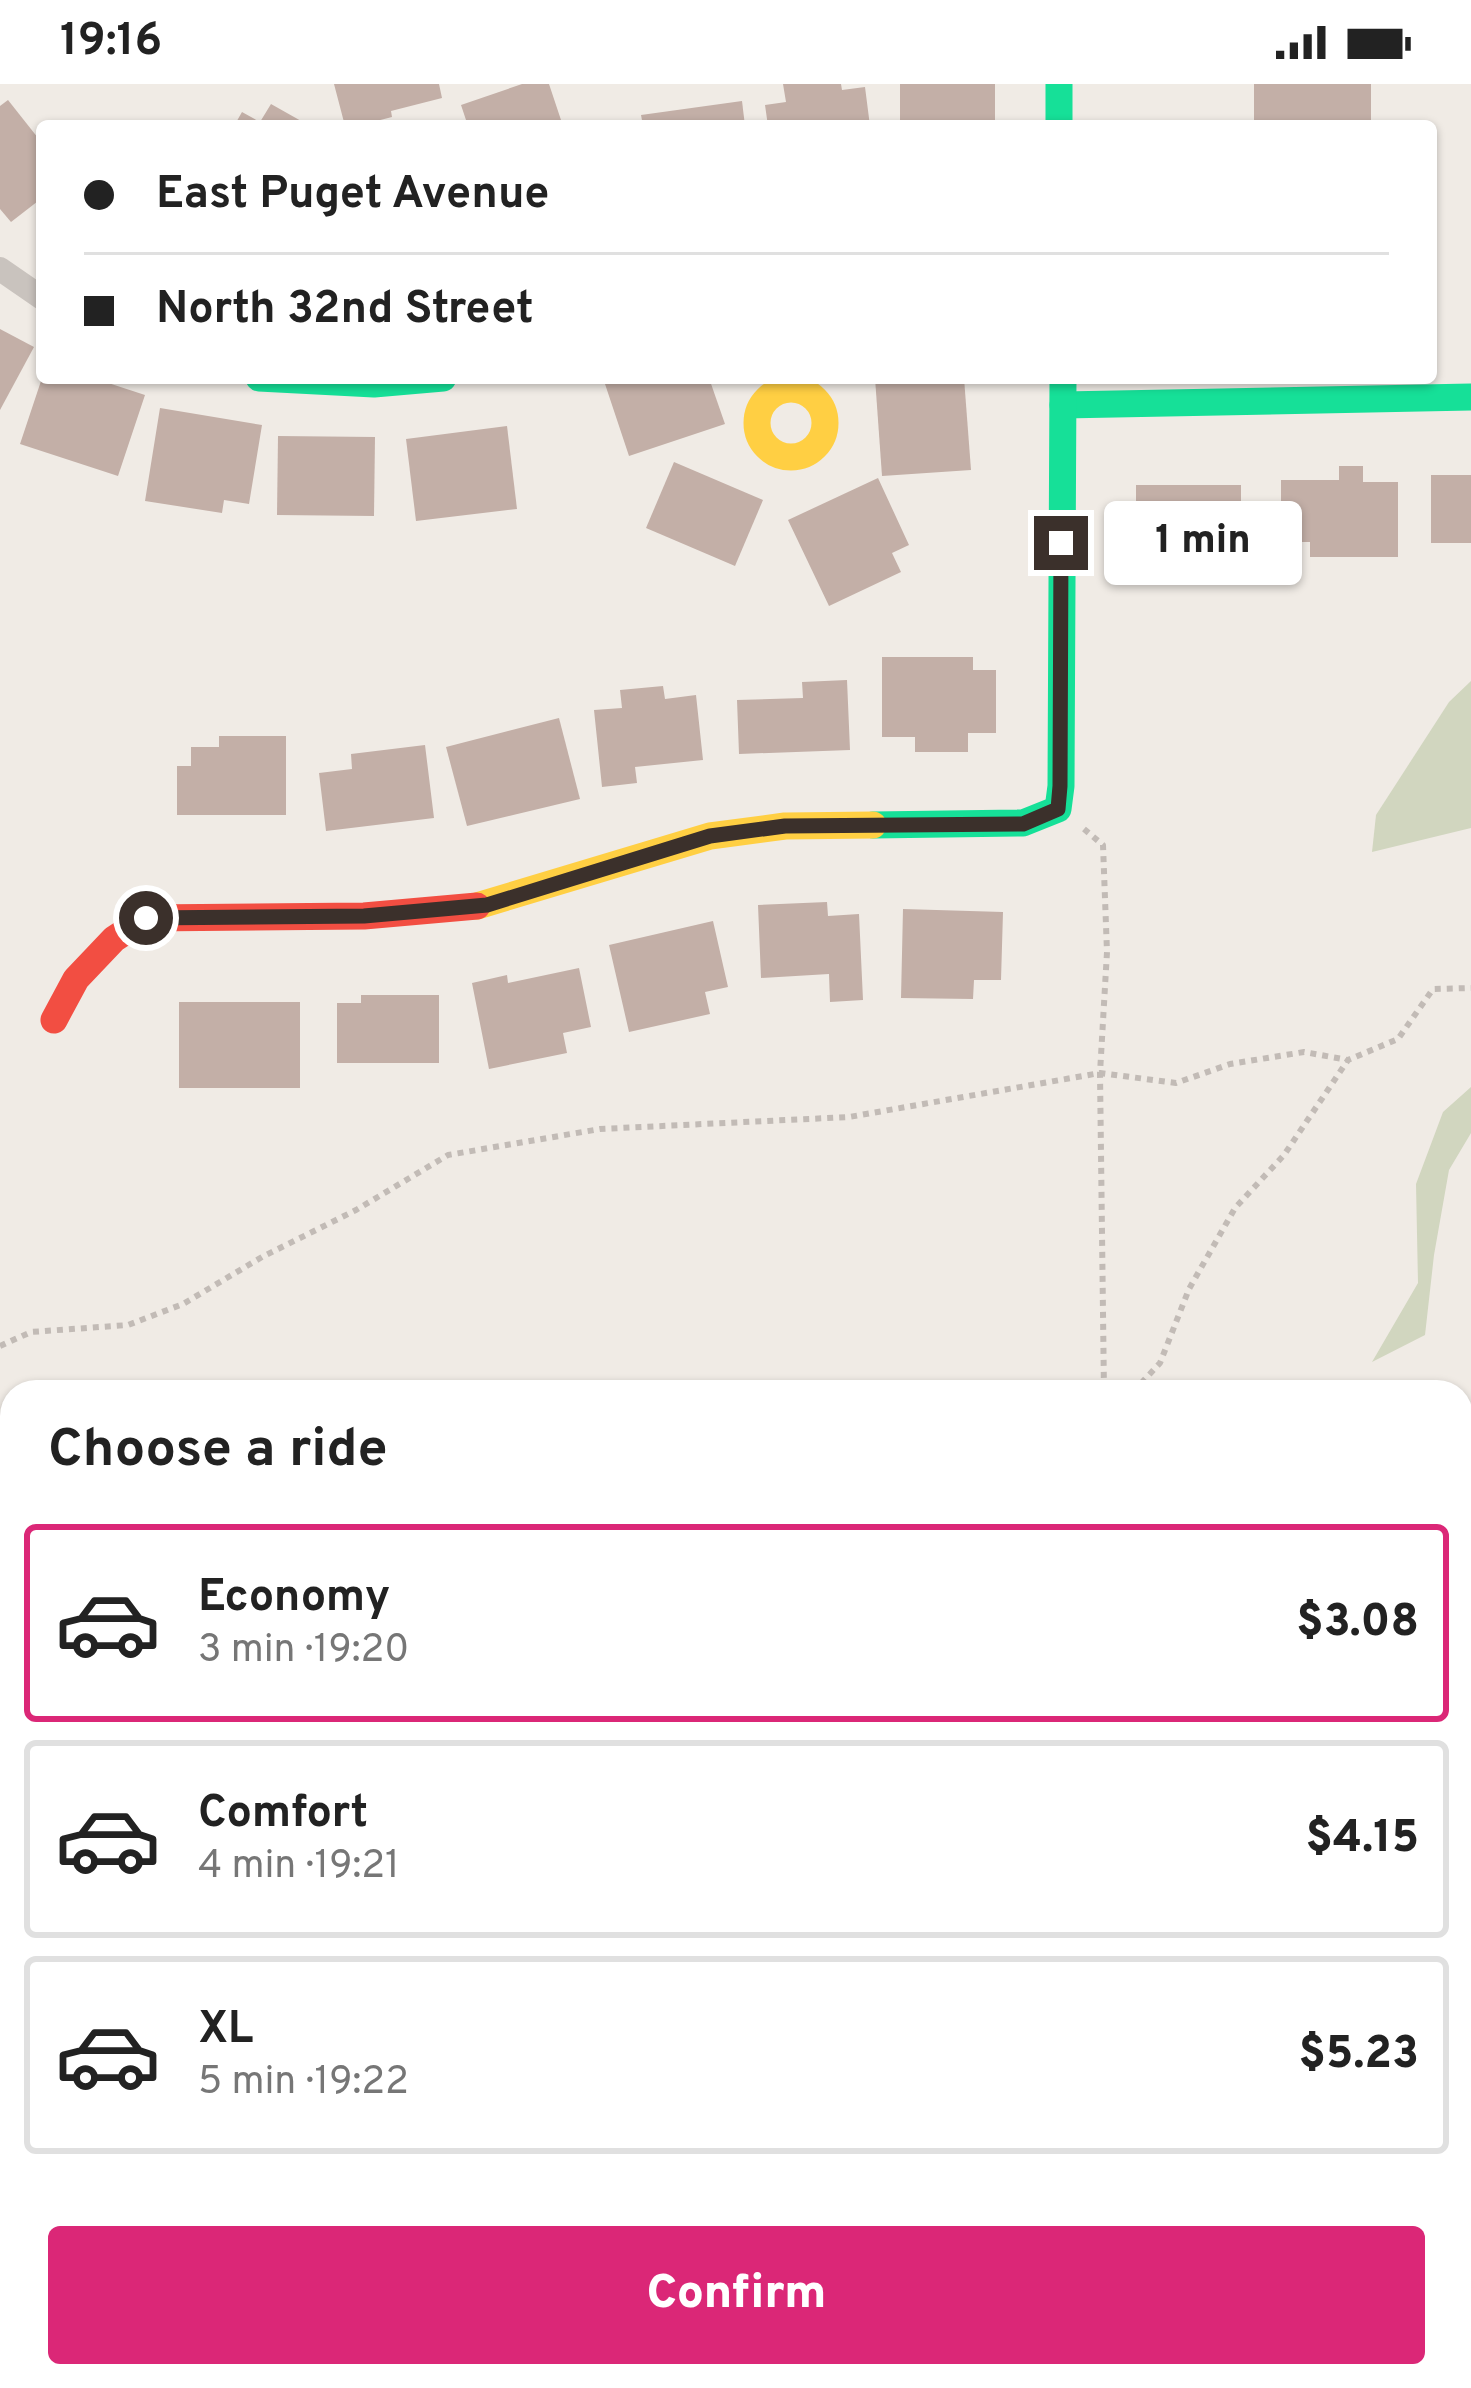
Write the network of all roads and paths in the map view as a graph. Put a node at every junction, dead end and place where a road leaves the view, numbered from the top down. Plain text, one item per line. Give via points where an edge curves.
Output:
1 (1059, 84) edge
2 (1059, 120) edge
3 (0, 269) edge
4 (36, 294) edge
5 (350, 384) edge
6 (397, 384) edge
7 (1063, 392) edge
8 (1471, 397) edge
9 (1058, 809) junction
10 (1471, 988) edge
11 (53, 1020) dead end
12 (1348, 1060) junction
13 (1100, 1073) junction
14 (0, 1346) edge
15 (1104, 1380) edge
16 (1144, 1380) edge

1 - 2 street
3 - 4 street
5 - 6 street
7 - 8 street
7 - 9 street
9 - 11 street via 1023,824 785,826 710,836 487,905 364,916 146,918 76,979
9 - 13 path via 1103,844
10 - 12 path via 1433,989 1398,1039
12 - 13 path via 1304,1052 1176,1083
12 - 16 path via 1284,1155 1235,1208 1189,1289 1160,1363
13 - 14 path via 849,1117 600,1129 448,1155 184,1304 128,1324 31,1332
13 - 15 path

